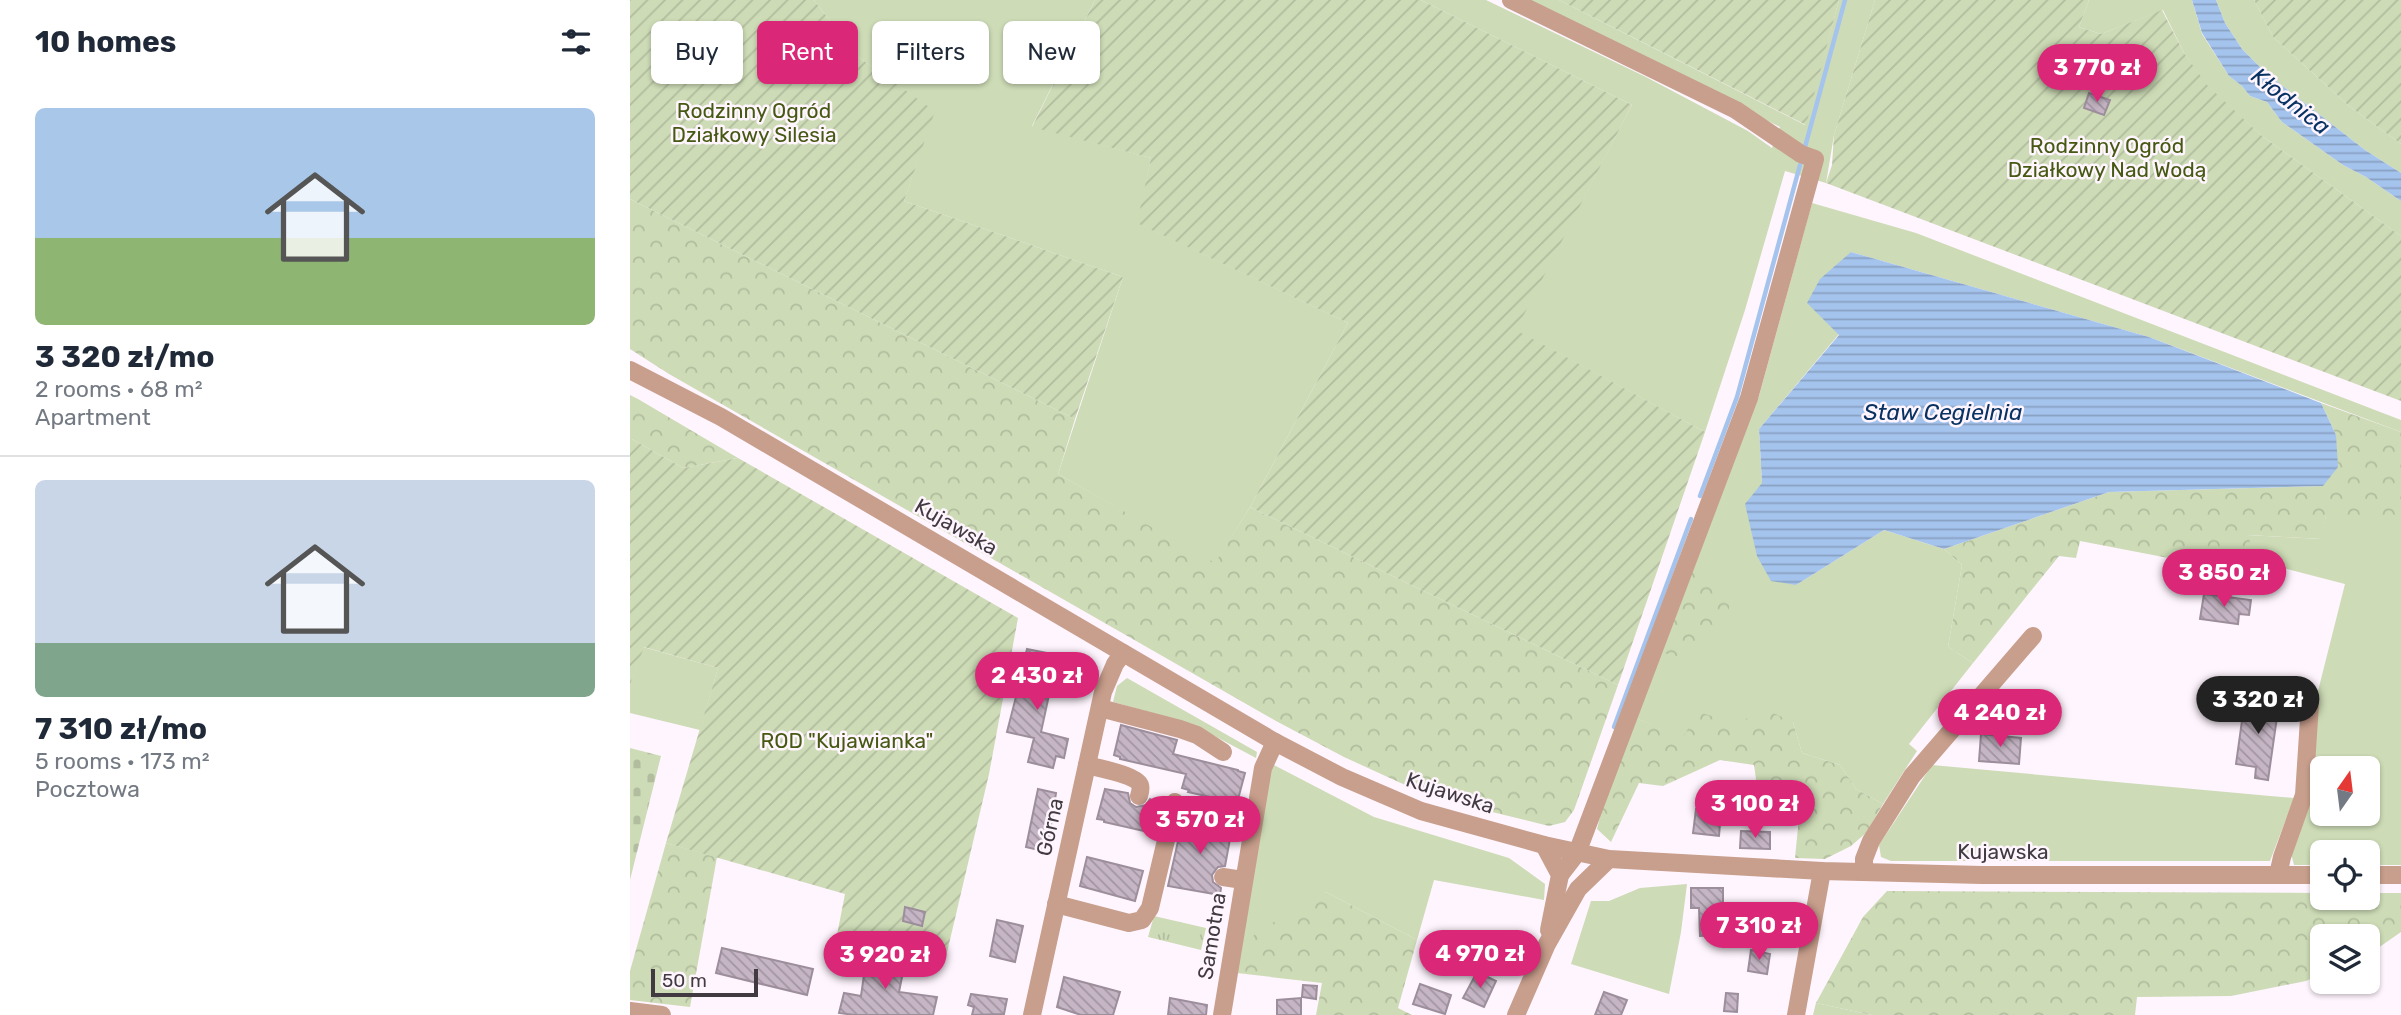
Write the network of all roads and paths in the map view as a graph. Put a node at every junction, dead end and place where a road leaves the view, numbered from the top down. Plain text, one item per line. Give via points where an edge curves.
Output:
1 (1511, 0) edge
2 (630, 362) edge
3 (630, 370) edge
4 (668, 388) junction
5 (2033, 636) dead end
6 (1123, 653) junction
7 (2298, 701) dead end
8 (1100, 708) junction
9 (1275, 742) junction
10 (1223, 752) dead end
11 (1087, 765) junction
12 (1139, 796) dead end
13 (1175, 802) dead end
14 (1545, 845) junction
15 (1577, 853) junction
16 (1609, 859) junction
17 (1822, 871) junction
18 (1864, 872) junction
19 (1560, 875) junction
20 (2278, 875) junction
21 (2310, 875) edge
22 (2380, 875) edge
23 (2401, 876) edge
24 (1223, 877) dead end
25 (1243, 880) junction
26 (1581, 884) junction
27 (1056, 904) junction
28 (1547, 944) junction
29 (630, 1011) edge
30 (662, 1015) edge
31 (1032, 1015) edge
32 (1222, 1015) edge
33 (1516, 1015) edge
34 (1796, 1015) edge

1 - 15 street via 1736,110 1815,159 1749,398
2 - 4 street, Kujawska
3 - 4 street, Kujawska
4 - 6 street, Kujawska
5 - 18 street via 1912,776 1871,841
6 - 8 street, Górna
6 - 9 street, Kujawska
7 - 20 street via 2310,704 2304,795
8 - 10 street via 1197,735
8 - 11 street, Górna
9 - 14 street, Kujawska via 1342,778 1421,811
9 - 25 street, Samotna via 1263,768
11 - 12 street via 1139,782
11 - 27 street, Górna
13 - 27 street via 1150,908 1142,920 1129,923
14 - 15 street, Kujawska
14 - 19 street
15 - 16 street, Kujawska
15 - 19 street
15 - 26 street
16 - 17 street, Kujawska
16 - 26 street
17 - 18 street, Kujawska
17 - 34 street
18 - 20 street, Kujawska
19 - 28 street
20 - 21 street, Kujawska
22 - 23 street
24 - 25 street
25 - 32 street, Samotna
26 - 28 street
27 - 31 street, Górna
28 - 33 street
29 - 30 street

